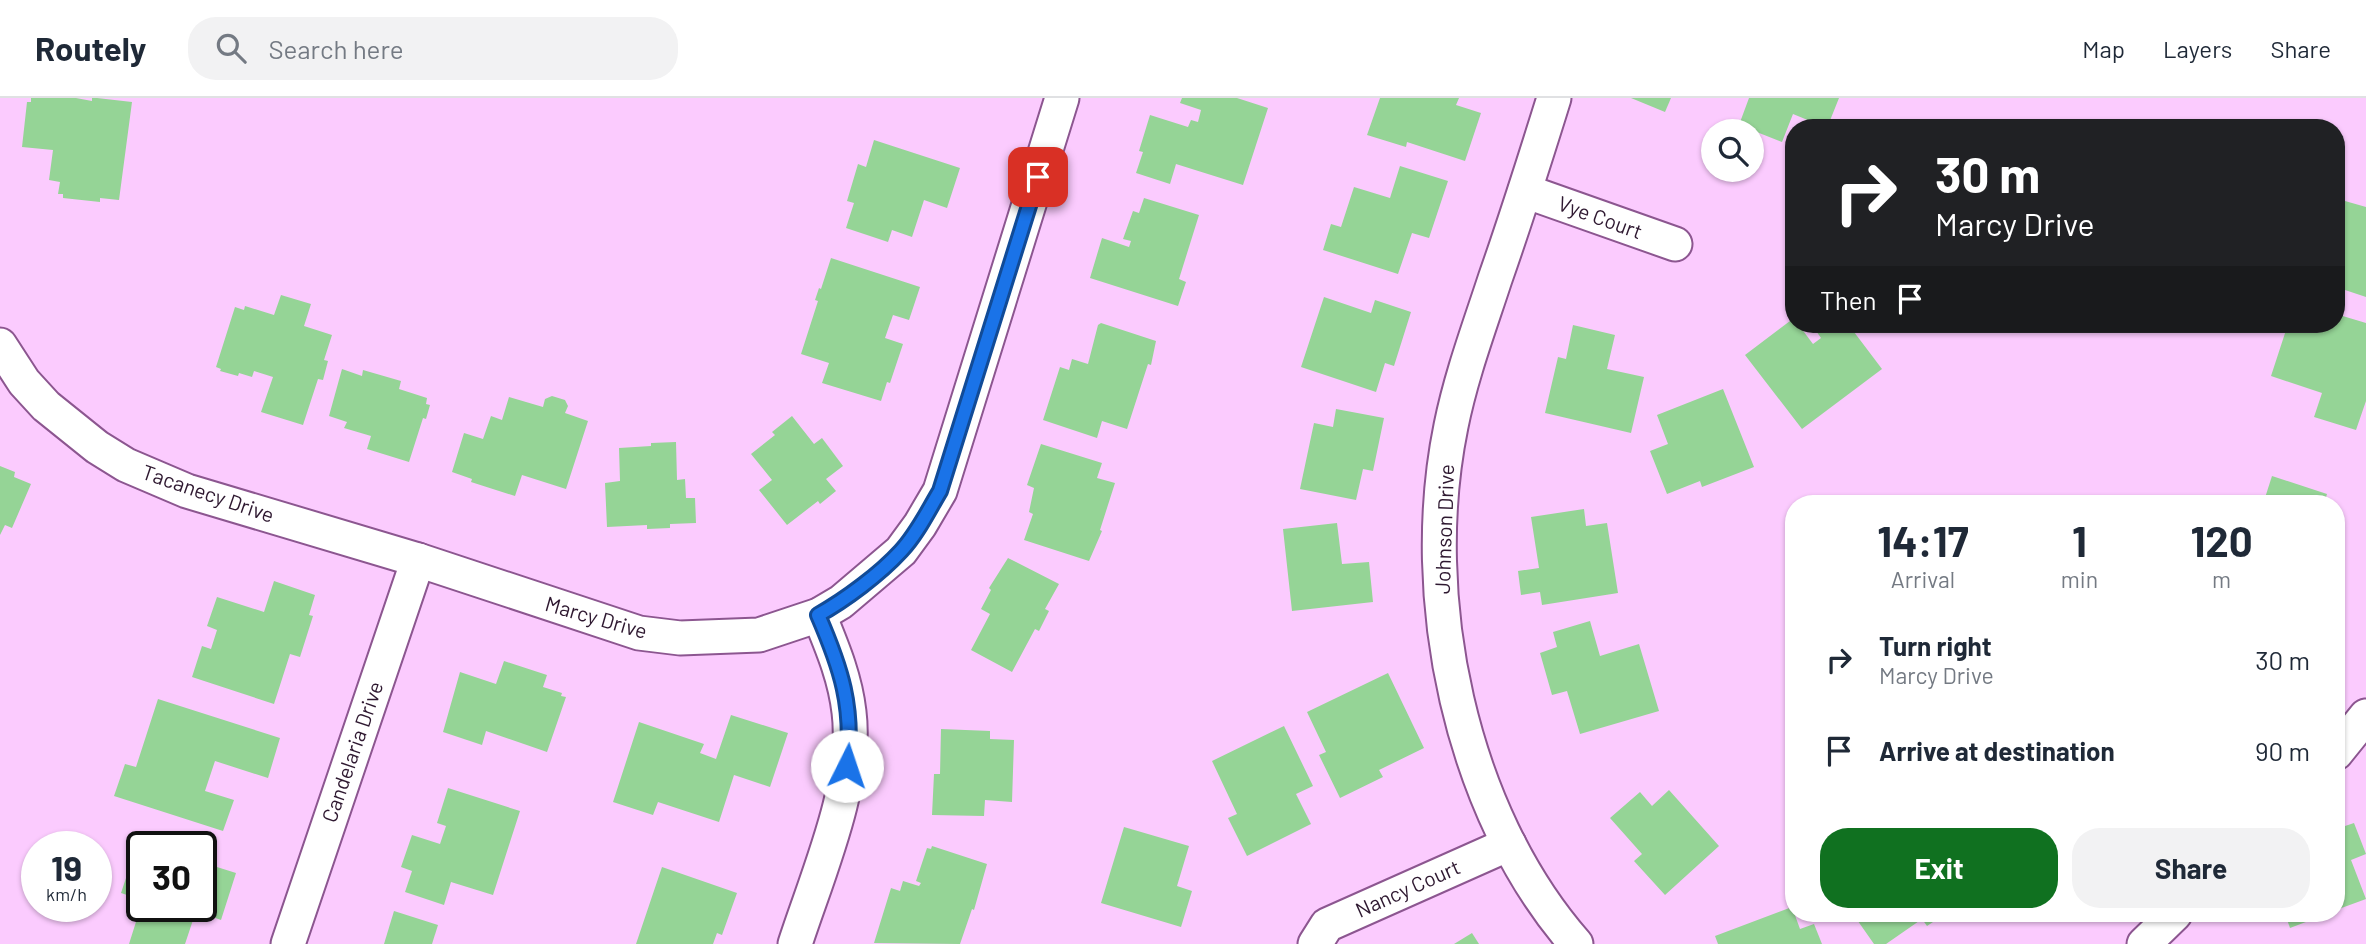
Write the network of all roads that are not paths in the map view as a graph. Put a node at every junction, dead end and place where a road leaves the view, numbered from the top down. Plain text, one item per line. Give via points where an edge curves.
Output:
1 (1062, 98) edge
2 (1554, 98) edge
3 (1525, 191) junction
4 (1675, 244) dead end
5 (0, 345) edge
6 (418, 560) junction
7 (818, 615) junction
8 (2366, 716) edge
9 (2345, 742) edge
10 (1509, 844) junction
11 (2167, 922) edge
12 (288, 944) edge
13 (794, 944) edge
14 (1315, 944) edge
15 (1576, 944) edge
16 (2144, 944) edge

1 - 7 street, Marcy Drive via 940,491 901,551 841,602
2 - 3 street, Johnson Drive
3 - 4 street, Vye Court
3 - 10 street, Johnson Drive via 1466,367 1451,427 1439,572 1446,645 1461,716 1481,782
5 - 6 street, Tacanecy Drive via 46,405 126,465 187,491
6 - 7 street, Marcy Drive via 639,634 680,638 759,635
6 - 12 street, Candelaria Drive
7 - 13 street via 844,683 850,743 845,788
8 - 9 street
10 - 14 street, Nancy Court via 1327,925
10 - 15 street, Johnson Drive via 1536,892
11 - 16 street

